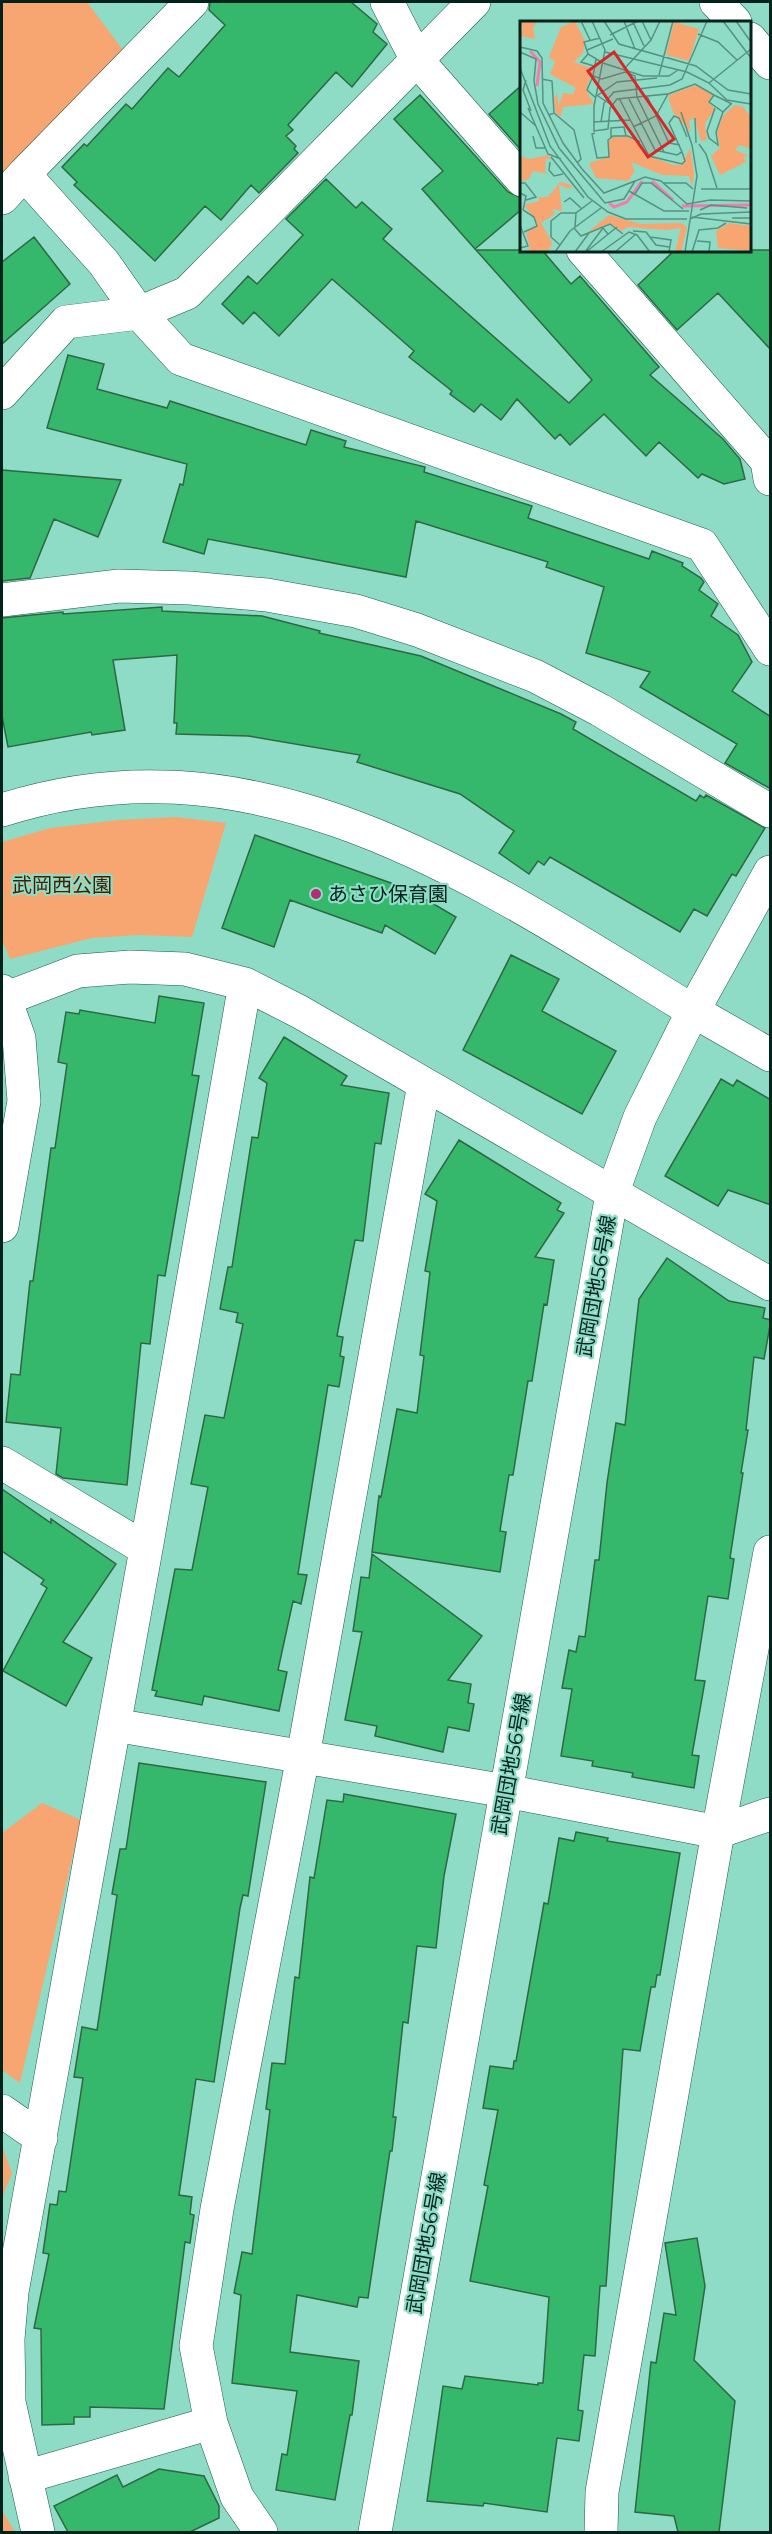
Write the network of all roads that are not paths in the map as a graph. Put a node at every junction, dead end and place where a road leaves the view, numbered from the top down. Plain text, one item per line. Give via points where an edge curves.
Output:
1 (192, 2) edge
2 (387, 2) edge
3 (474, 2) edge
4 (716, 2) edge
5 (734, 21) edge
6 (751, 40) edge
7 (417, 60) junction
8 (771, 63) edge
9 (24, 174) junction
10 (520, 178) edge
11 (2, 198) edge
12 (585, 252) edge
13 (140, 313) junction
14 (2, 393) edge
15 (769, 467) edge
16 (2, 600) edge
17 (771, 649) edge
18 (2, 810) edge
19 (771, 811) edge
20 (771, 872) edge
21 (245, 984) junction
22 (2, 996) edge
23 (693, 1011) junction
24 (771, 1055) edge
25 (424, 1084) junction
26 (612, 1194) junction
27 (2, 1226) edge
28 (771, 1284) edge
29 (2, 1463) edge
30 (146, 1549) junction
31 (771, 1552) edge
32 (114, 1725) junction
33 (303, 1756) junction
34 (506, 1791) junction
35 (771, 1814) edge
36 (718, 1832) junction
37 (2, 2111) edge
38 (41, 2138) junction
39 (212, 2423) junction
40 (25, 2477) junction
41 (38, 2532) edge
42 (261, 2532) edge
43 (375, 2532) edge
44 (601, 2532) edge

1 - 9 street
2 - 7 street
3 - 7 street
4 - 5 street
6 - 8 street
7 - 10 street
7 - 13 street via 187,293
9 - 11 street
9 - 13 street via 104,263
12 - 15 street
13 - 14 street via 66,322
13 - 17 street via 181,359 702,545
16 - 19 street via 119,586 267,595 356,611 427,633 536,676
18 - 23 street via 35,800 159,785 230,792 295,807 344,822 421,854 511,900
20 - 23 street, 武岡団地56号線
21 - 22 street via 185,969 130,967 78,971
21 - 25 street
21 - 30 street
22 - 27 street via 19,1038 24,1101
23 - 24 street
23 - 26 street, 武岡団地56号線 via 640,1117
25 - 26 street
25 - 33 street
26 - 28 street
26 - 34 street, 武岡団地56号線
29 - 30 street
30 - 32 street
31 - 36 street
32 - 33 street
32 - 38 street
33 - 34 street
33 - 39 street via 196,2346
34 - 36 street
34 - 43 street, 武岡団地56号線
35 - 36 street
36 - 44 street via 602,2492
37 - 38 street
38 - 40 street via 12,2292 8,2339 9,2402
39 - 40 street
39 - 42 street via 237,2497
40 - 41 street

